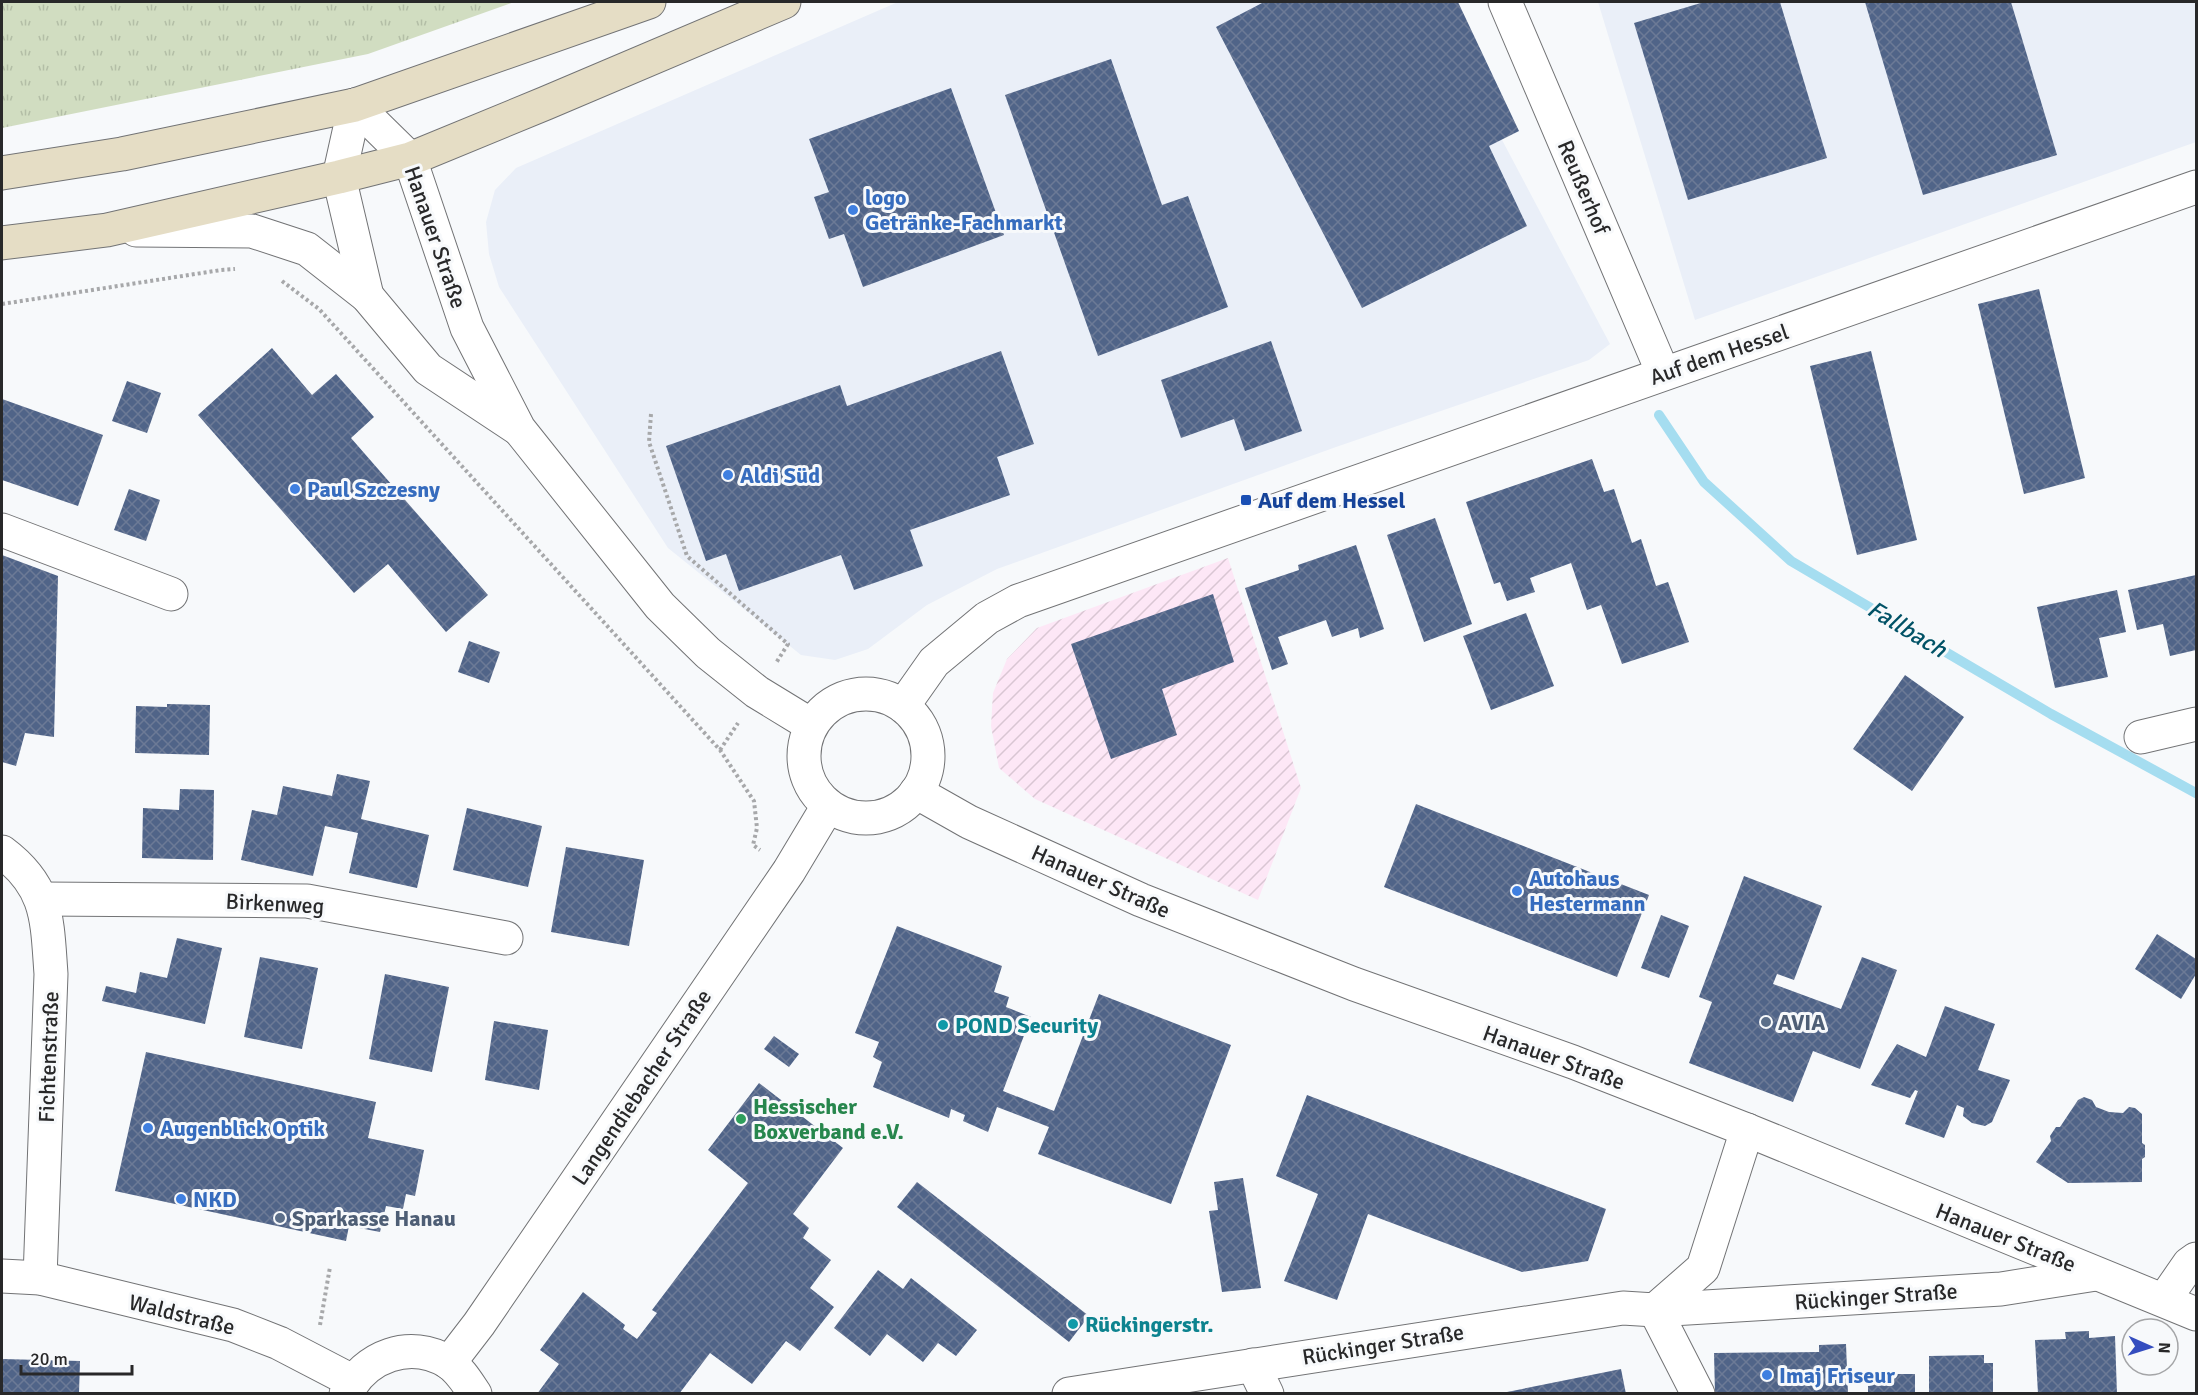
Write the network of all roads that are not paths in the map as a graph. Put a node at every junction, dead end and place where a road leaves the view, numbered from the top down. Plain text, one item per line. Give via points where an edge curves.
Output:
1 (649, 2) edge
2 (784, 2) edge
3 (1505, 2) edge
4 (356, 105) junction
5 (410, 159) junction
6 (2, 173) edge
7 (339, 177) junction
8 (2196, 187) edge
9 (107, 230) junction
10 (2, 243) edge
11 (367, 297) junction
12 (1663, 373) junction
13 (519, 429) junction
14 (2, 530) edge
15 (171, 594) dead end
16 (903, 706) junction
17 (2196, 724) edge
18 (811, 725) junction
19 (2141, 737) dead end
20 (916, 792) junction
21 (828, 806) junction
22 (2, 852) edge
23 (42, 899) junction
24 (506, 938) dead end
25 (1747, 1130) junction
26 (2196, 1259) edge
27 (2096, 1274) junction
28 (2, 1276) edge
29 (40, 1278) junction
30 (2164, 1300) junction
31 (1655, 1310) junction
32 (2196, 1313) edge
33 (449, 1363) junction
34 (1260, 1379) edge
35 (349, 1387) edge
36 (475, 1394) edge
37 (1069, 1394) edge
38 (1698, 1394) edge

1 - 4 main road
2 - 5 main road
3 - 12 street, Reußerhof
4 - 5 street, Hanauer Straße
4 - 6 main road via 122,154
4 - 7 street, Hanauer Straße
5 - 7 main road
5 - 13 street, Hanauer Straße via 467,328
7 - 9 main road
7 - 11 street, Hanauer Straße
8 - 12 street, Auf dem Hessel
9 - 10 main road
9 - 11 street, Hanauer Straße via 252,231 307,249
11 - 13 street, Hanauer Straße via 428,369
12 - 16 street, Auf dem Hessel via 1018,601 987,618 934,662
13 - 18 street, Hanauer Straße via 660,606 708,653 758,692
14 - 15 street
16 - 18 street via 884,696 863,693 843,698 825,709
16 - 20 street via 915,717 927,746 928,762
17 - 19 street
18 - 21 street via 804,742 803,760 815,793
20 - 21 street via 903,807 885,816 865,819
20 - 25 street, Hanauer Straße via 969,822 1142,900 1354,984 1573,1062
21 - 33 street, Langendiebacher Straße via 789,871
22 - 23 street, Fichtenstraße via 15,862
23 - 24 street, Birkenweg via 307,901
23 - 29 street, Fichtenstraße via 51,974
25 - 27 street, Hanauer Straße
25 - 31 street via 1703,1268
26 - 30 street
27 - 30 street, Hanauer Straße
27 - 31 street, Rückinger Straße via 2001,1289
28 - 29 street, Waldstraße
29 - 35 street, Waldstraße via 233,1325 279,1343
30 - 32 street, Hanauer Straße
31 - 34 street, Rückinger Straße via 1623,1308
31 - 38 street
33 - 35 street via 433,1355 397,1353 365,1368
33 - 36 street via 465,1377
34 - 37 street, Rückinger Straße

